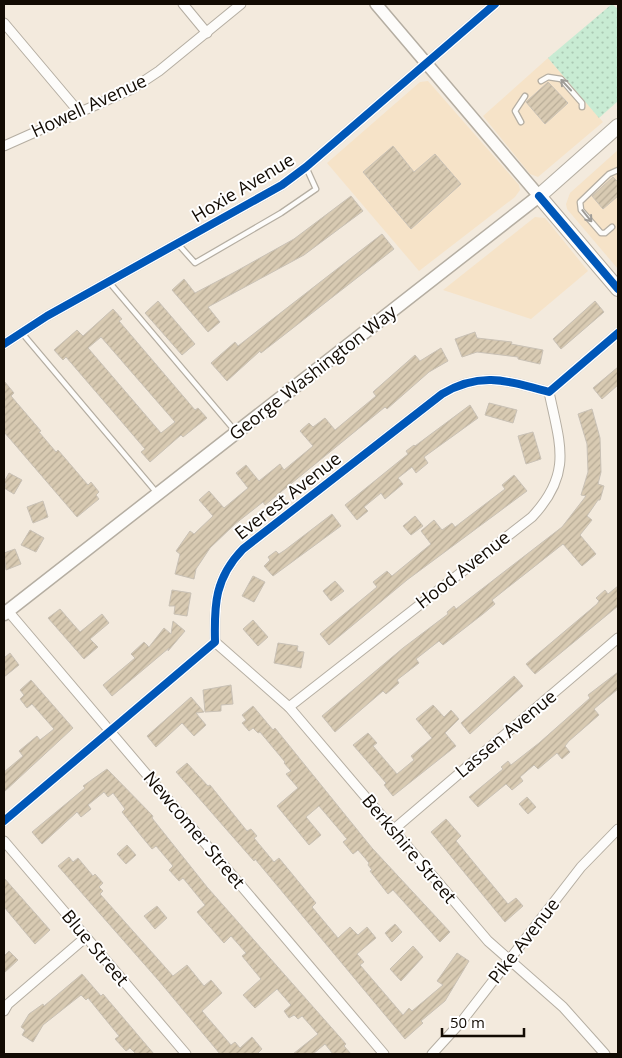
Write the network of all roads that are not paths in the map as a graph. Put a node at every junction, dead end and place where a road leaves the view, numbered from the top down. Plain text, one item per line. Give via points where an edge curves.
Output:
1 (183, 4) edge
2 (241, 4) edge
3 (376, 4) edge
4 (495, 4) edge
5 (4, 23) edge
6 (208, 33) junction
7 (426, 63) junction
8 (542, 82) dead end
9 (525, 96) dead end
10 (582, 107) dead end
11 (79, 112) junction
12 (521, 122) dead end
13 (618, 126) edge
14 (4, 146) edge
15 (306, 167) junction
16 (618, 170) edge
17 (539, 196) junction
18 (612, 227) dead end
19 (178, 244) junction
20 (109, 282) junction
21 (618, 289) edge
22 (21, 332) junction
23 (618, 333) edge
24 (4, 344) edge
25 (550, 392) junction
26 (237, 433) junction
27 (158, 494) junction
28 (5, 611) edge
29 (618, 638) edge
30 (215, 642) junction
31 (289, 707) junction
32 (109, 730) junction
33 (4, 821) edge
34 (618, 828) edge
35 (393, 830) junction
36 (4, 841) edge
37 (86, 938) junction
38 (509, 961) junction
39 (4, 1011) edge
40 (186, 1054) edge
41 (384, 1054) edge
42 (432, 1054) edge
43 (604, 1054) edge

1 - 6 street
2 - 6 street, Howell Avenue
3 - 7 street
4 - 7 street, Hoxie Avenue
5 - 11 street
6 - 11 street, Howell Avenue via 132,89
7 - 15 street, Hoxie Avenue
7 - 17 street
10 -> 8 lane via 582,102 561,79 548,77
9 - 12 lane via 515,111
11 - 14 street, Howell Avenue
13 - 17 main road, George Washington Way
15 - 19 street, Hoxie Avenue via 261,198
15 - 19 lane via 316,189 281,213 195,263
16 -> 18 lane via 609,174 580,202 581,210 601,233
17 - 21 main road
17 - 26 main road, George Washington Way
19 - 20 street, Hoxie Avenue
20 - 22 street, Hoxie Avenue
20 - 26 lane
22 - 24 street, Hoxie Avenue
22 - 27 lane
23 - 25 street
25 - 30 street, Everest Avenue via 518,383 483,379 457,385 442,394 242,549 221,578 217,592
25 - 31 street, Hood Avenue via 562,452 546,502 532,517
26 - 27 main road, George Washington Way
27 - 28 main road, George Washington Way
28 - 32 street, Newcomer Street
29 - 35 street, Lassen Avenue
30 - 31 street, Berkshire Street
30 - 32 street
31 - 35 street, Berkshire Street
32 - 33 street
32 - 41 street, Newcomer Street
34 - 38 street, Pike Avenue via 581,867
35 - 38 street, Berkshire Street
36 - 37 street, Blue Street
37 - 39 street via 8,1004
37 - 40 street, Blue Street
38 - 42 street, Pike Avenue
38 - 43 street, Berkshire Street via 563,1007

